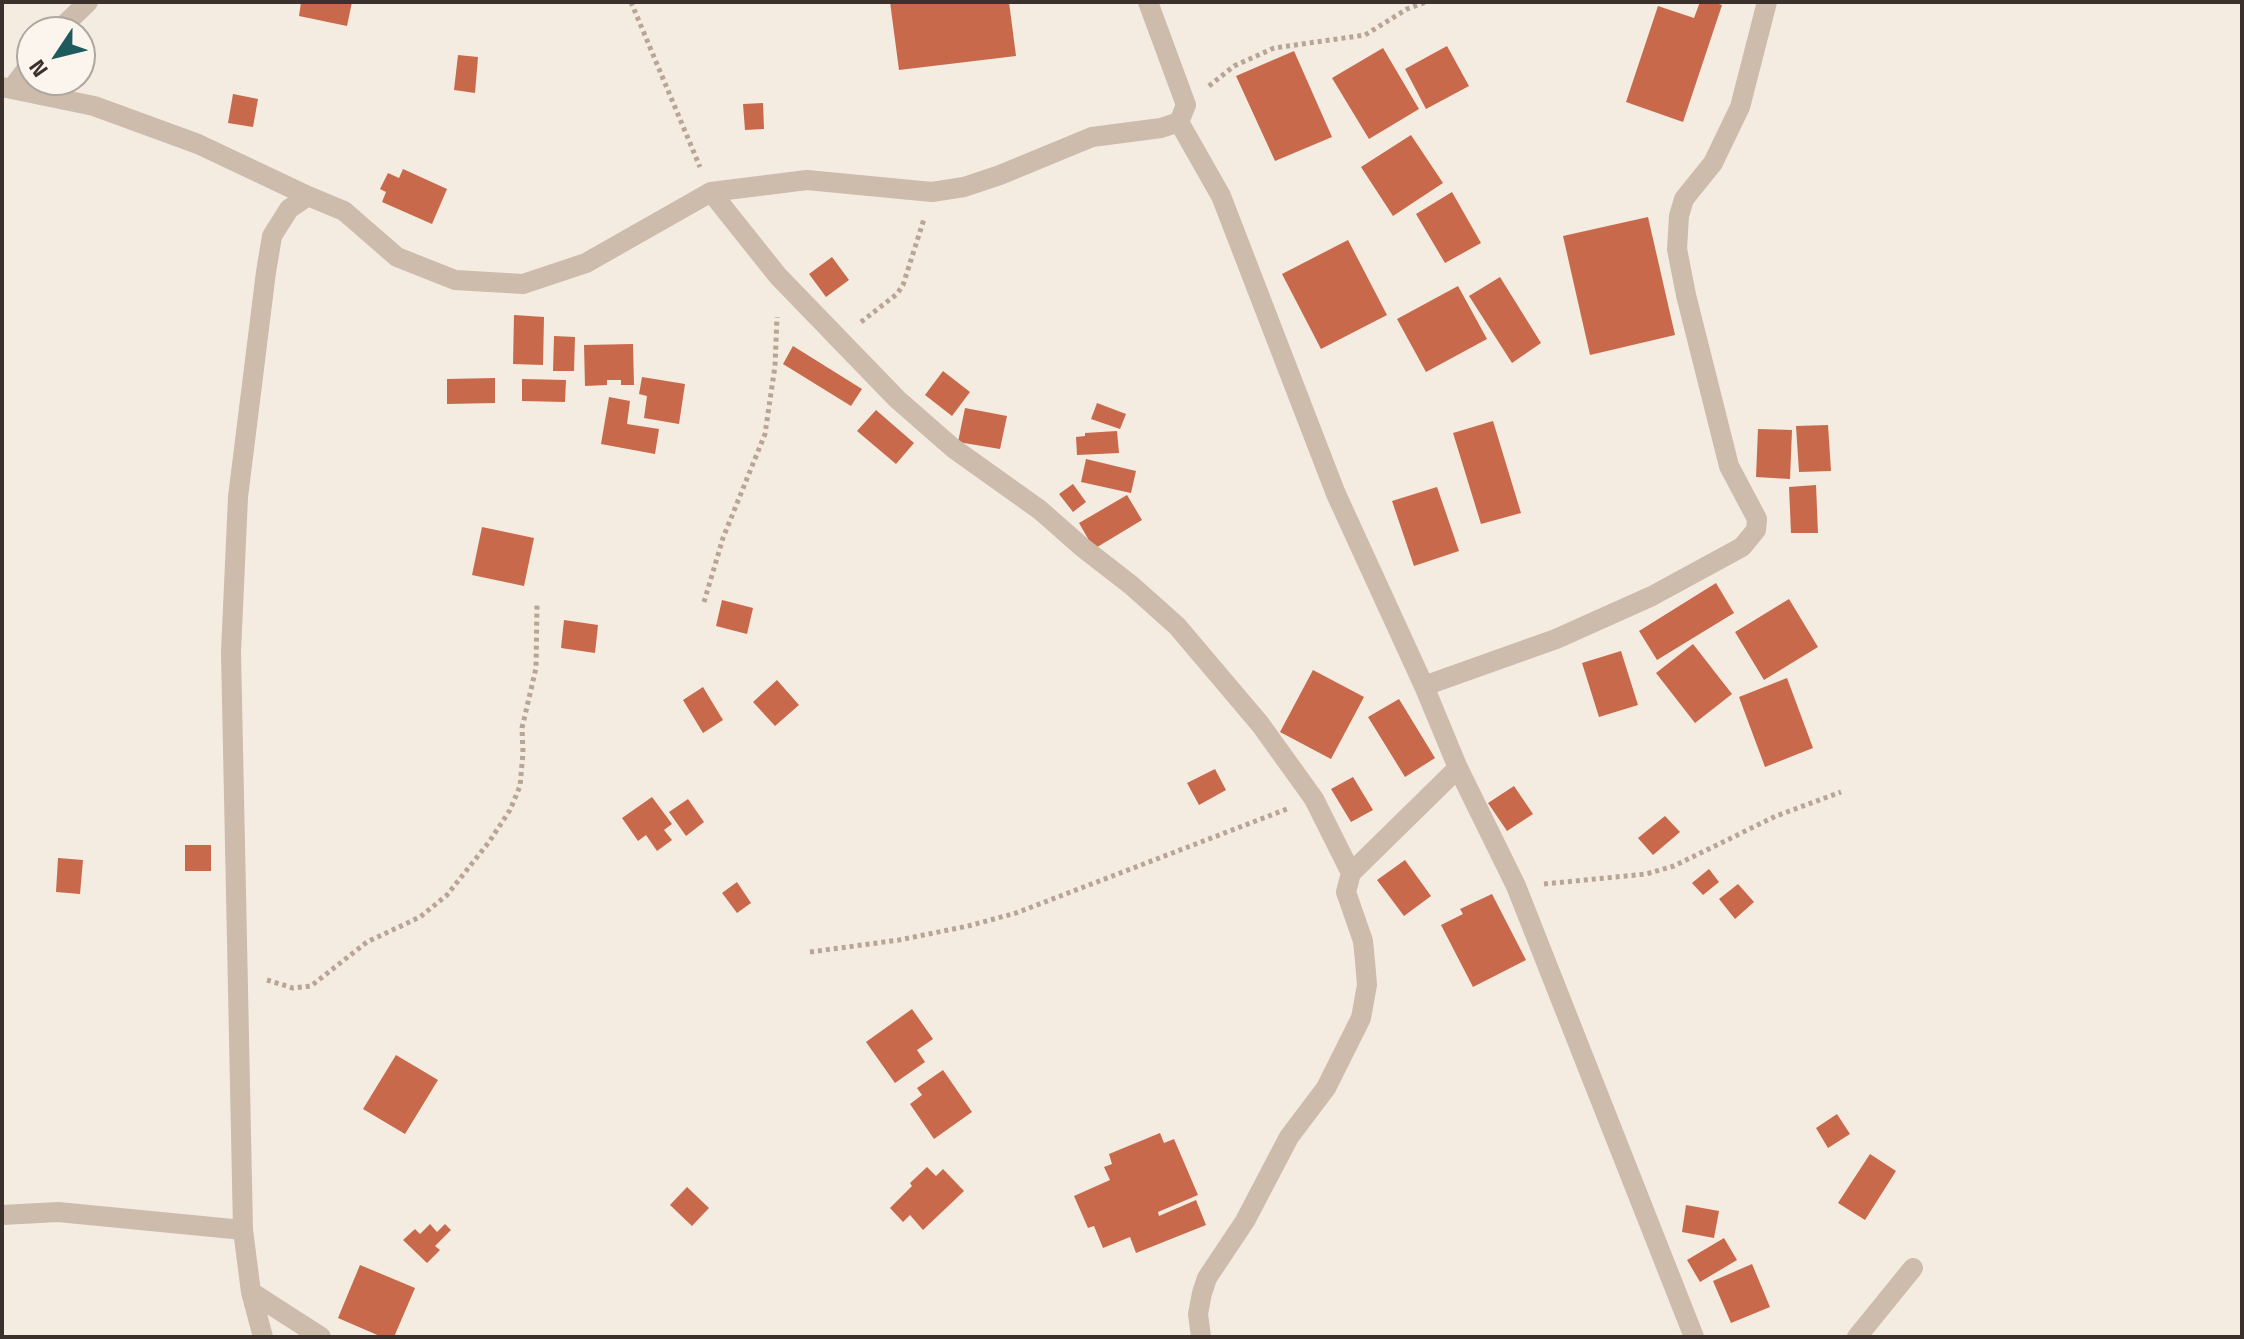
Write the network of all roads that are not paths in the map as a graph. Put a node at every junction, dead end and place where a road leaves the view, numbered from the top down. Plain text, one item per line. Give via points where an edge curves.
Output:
1 (88, 2) edge
2 (1148, 2) edge
3 (1767, 2) edge
4 (74, 16) edge
5 (7, 88) edge
6 (1182, 113) junction
7 (711, 192) junction
8 (308, 196) junction
9 (1424, 686) junction
10 (1458, 768) junction
11 (1351, 873) junction
12 (2, 1215) edge
13 (243, 1230) junction
14 (1913, 1268) dead end
15 (251, 1292) junction
16 (263, 1337) edge
17 (321, 1337) edge
18 (1201, 1337) edge
19 (1694, 1337) edge
20 (1857, 1337) edge

1 - 4 street
2 - 6 street
3 - 9 street via 1740,107 1713,163 1684,199 1677,249 1729,466 1757,519 1756,530 1742,547 1652,596 1556,639
5 - 8 street via 94,106 184,139
6 - 7 street via 1161,128 1092,137 964,187 932,192 807,180
6 - 9 street via 1221,196 1336,494
7 - 8 street via 586,263 523,284 455,280 397,257 344,211
7 - 11 street via 778,276 897,399 1177,626 1260,724 1314,799
8 - 13 street via 289,209 272,236 238,497 231,652
9 - 10 street
10 - 11 street
10 - 19 street via 1516,886
11 - 18 street via 1346,892 1363,941 1367,985 1361,1018 1326,1088 1289,1137 1245,1221 1207,1278 1198,1314
12 - 13 street via 58,1212
13 - 15 street
14 - 20 street
15 - 16 street
15 - 17 street

